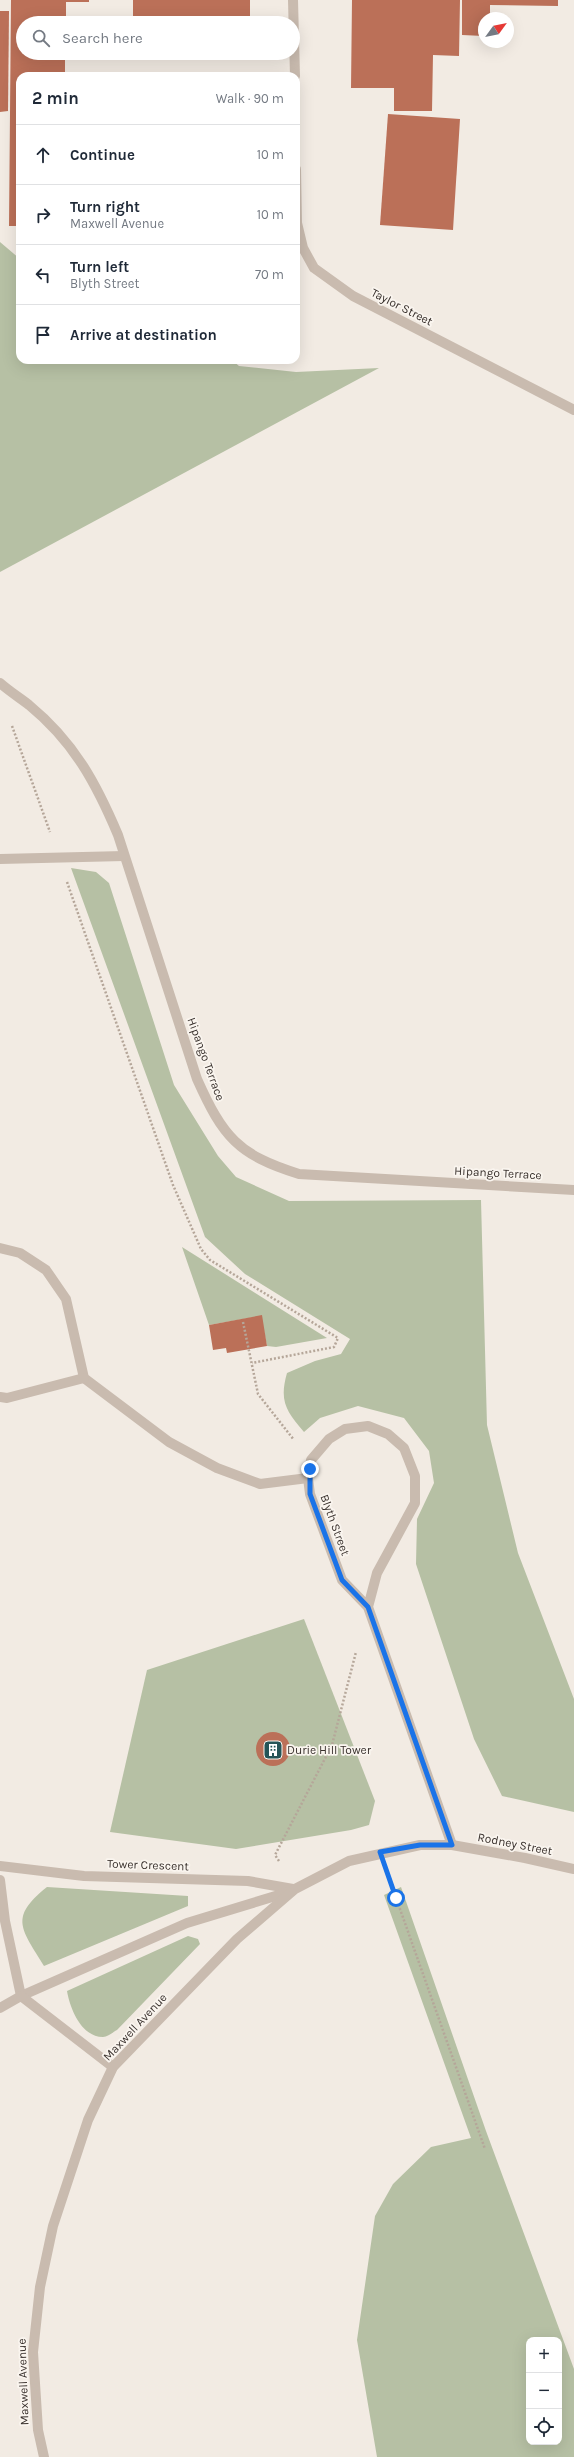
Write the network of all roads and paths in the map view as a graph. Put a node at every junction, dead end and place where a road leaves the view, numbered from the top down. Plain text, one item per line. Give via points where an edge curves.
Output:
1 (293, 0) edge
2 (293, 16) edge
3 (295, 60) edge
4 (295, 72) edge
5 (300, 236) edge
6 (574, 410) edge
7 (0, 683) edge
8 (10, 720) dead end
9 (51, 833) dead end
10 (124, 856) junction
11 (0, 859) edge
12 (71, 893) dead end
13 (574, 1190) edge
14 (0, 1248) edge
15 (243, 1322) dead end
16 (252, 1363) junction
17 (84, 1378) junction
18 (0, 1397) edge
19 (311, 1460) junction
20 (308, 1478) junction
21 (368, 1607) junction
22 (452, 1845) junction
23 (380, 1852) junction
24 (0, 1866) edge
25 (574, 1869) edge
26 (0, 1880) edge
27 (296, 1889) junction
28 (21, 1996) junction
29 (0, 2008) edge
30 (113, 2067) junction
31 (485, 2149) dead end
32 (44, 2457) edge

1 - 2 street
3 - 4 street
5 - 6 street, Taylor Street via 303,248 314,268 352,296
7 - 10 street, Hipango Terrace via 30,706 66,740 85,766 102,796
8 - 9 path
10 - 11 street
10 - 13 street, Hipango Terrace via 197,1079 224,1132 244,1150 270,1164 300,1174
12 - 16 path via 173,1185 201,1249 210,1260 338,1338 334,1347
14 - 17 street via 20,1253 46,1270 66,1299
15 - 16 path
16 - 19 path via 258,1394
17 - 18 street via 7,1398
17 - 20 street via 169,1442 217,1468 260,1484
19 - 20 street, Blyth Street
19 - 21 street via 334,1436 345,1429 368,1426 388,1434 404,1448 415,1476 415,1503 377,1573
20 - 21 street, Blyth Street via 310,1494 342,1580
21 - 22 street, Blyth Street
21 - 27 path via 332,1745 275,1855
22 - 23 street, Maxwell Avenue via 420,1845
22 - 25 street, Rodney Street
23 - 27 street, Maxwell Avenue via 349,1861
23 - 31 path
24 - 27 street, Tower Crescent via 84,1876 248,1880
26 - 28 street via 5,1921
27 - 28 street via 187,1923
27 - 30 street, Maxwell Avenue via 237,1939
28 - 29 street
28 - 30 street
30 - 32 street, Maxwell Avenue via 88,2120 53,2226 40,2287 33,2352 38,2430

